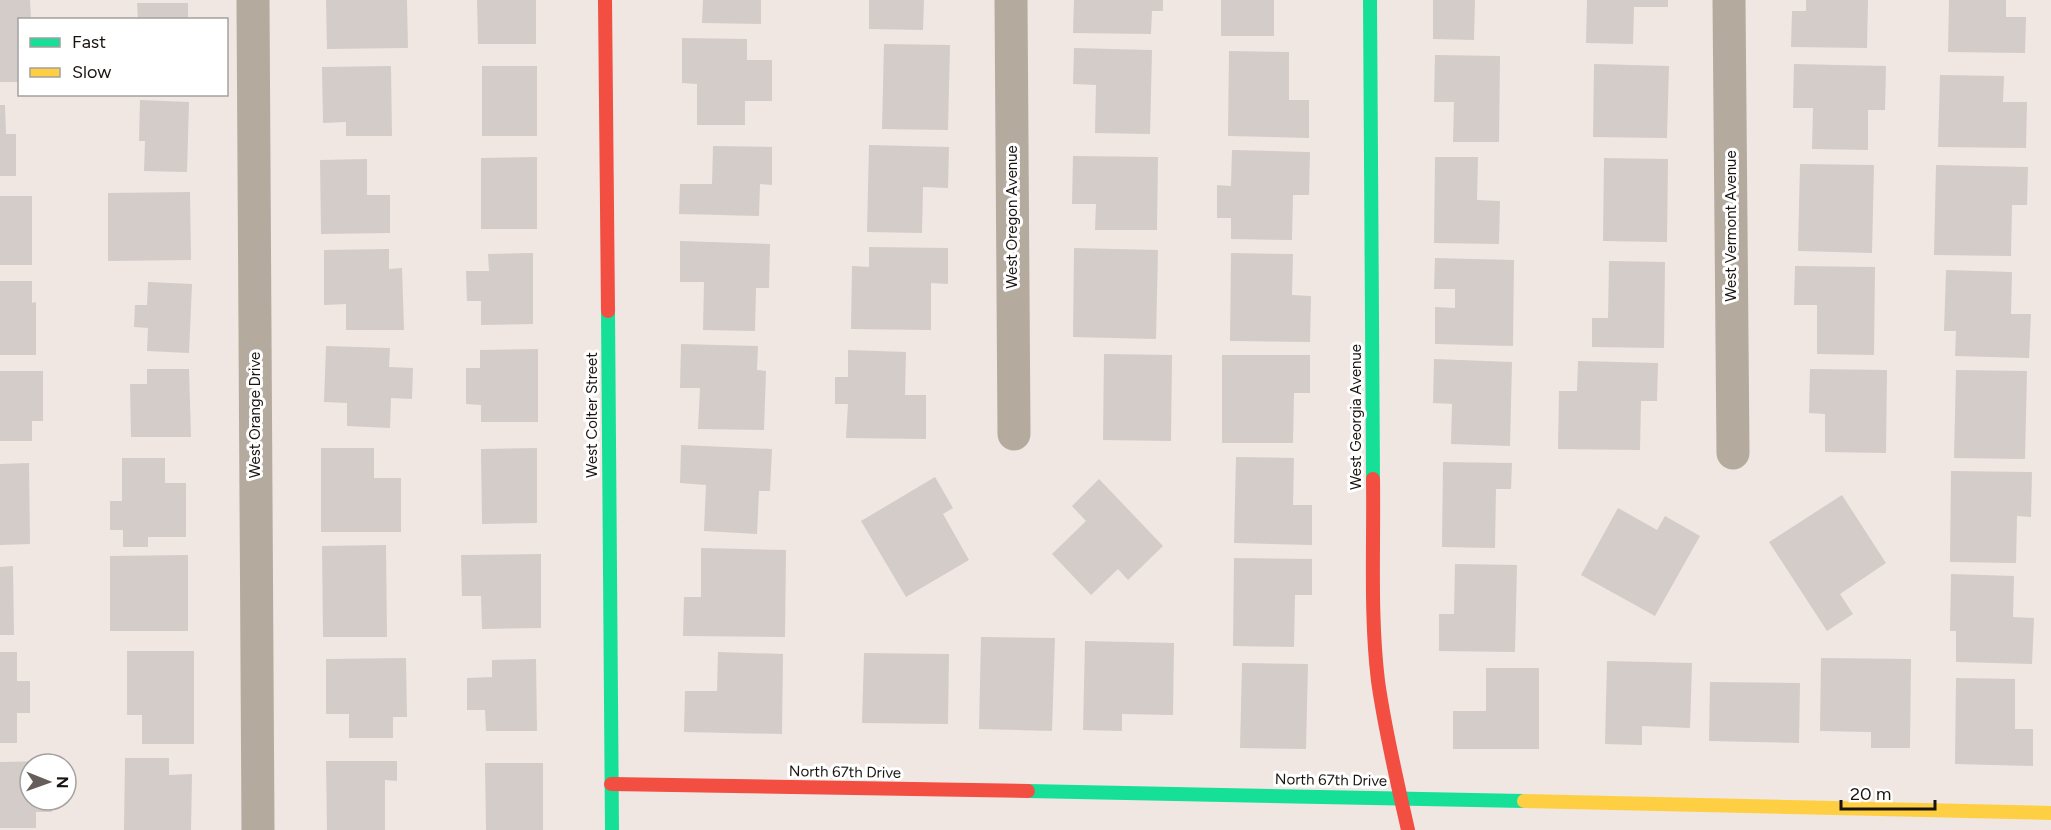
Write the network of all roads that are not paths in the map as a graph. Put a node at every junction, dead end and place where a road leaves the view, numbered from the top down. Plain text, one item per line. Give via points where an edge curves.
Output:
1 (253, 0) edge
2 (605, 0) edge
3 (1011, 0) edge
4 (1370, 0) edge
5 (1729, 0) edge
6 (1014, 434) dead end
7 (1733, 453) dead end
8 (611, 784) junction
9 (1401, 798) junction
10 (2051, 813) edge
11 (258, 830) edge
12 (612, 830) edge
13 (1408, 830) edge

1 - 11 street, West Orange Drive
2 - 8 street, West Colter Street
3 - 6 street, West Oregon Avenue
4 - 9 street, West Georgia Avenue via 1374,608 1378,679
5 - 7 street, West Vermont Avenue
8 - 9 street, North 67th Drive
8 - 12 street, West Colter Street
9 - 10 street, North 67th Drive
9 - 13 street, West Georgia Avenue

